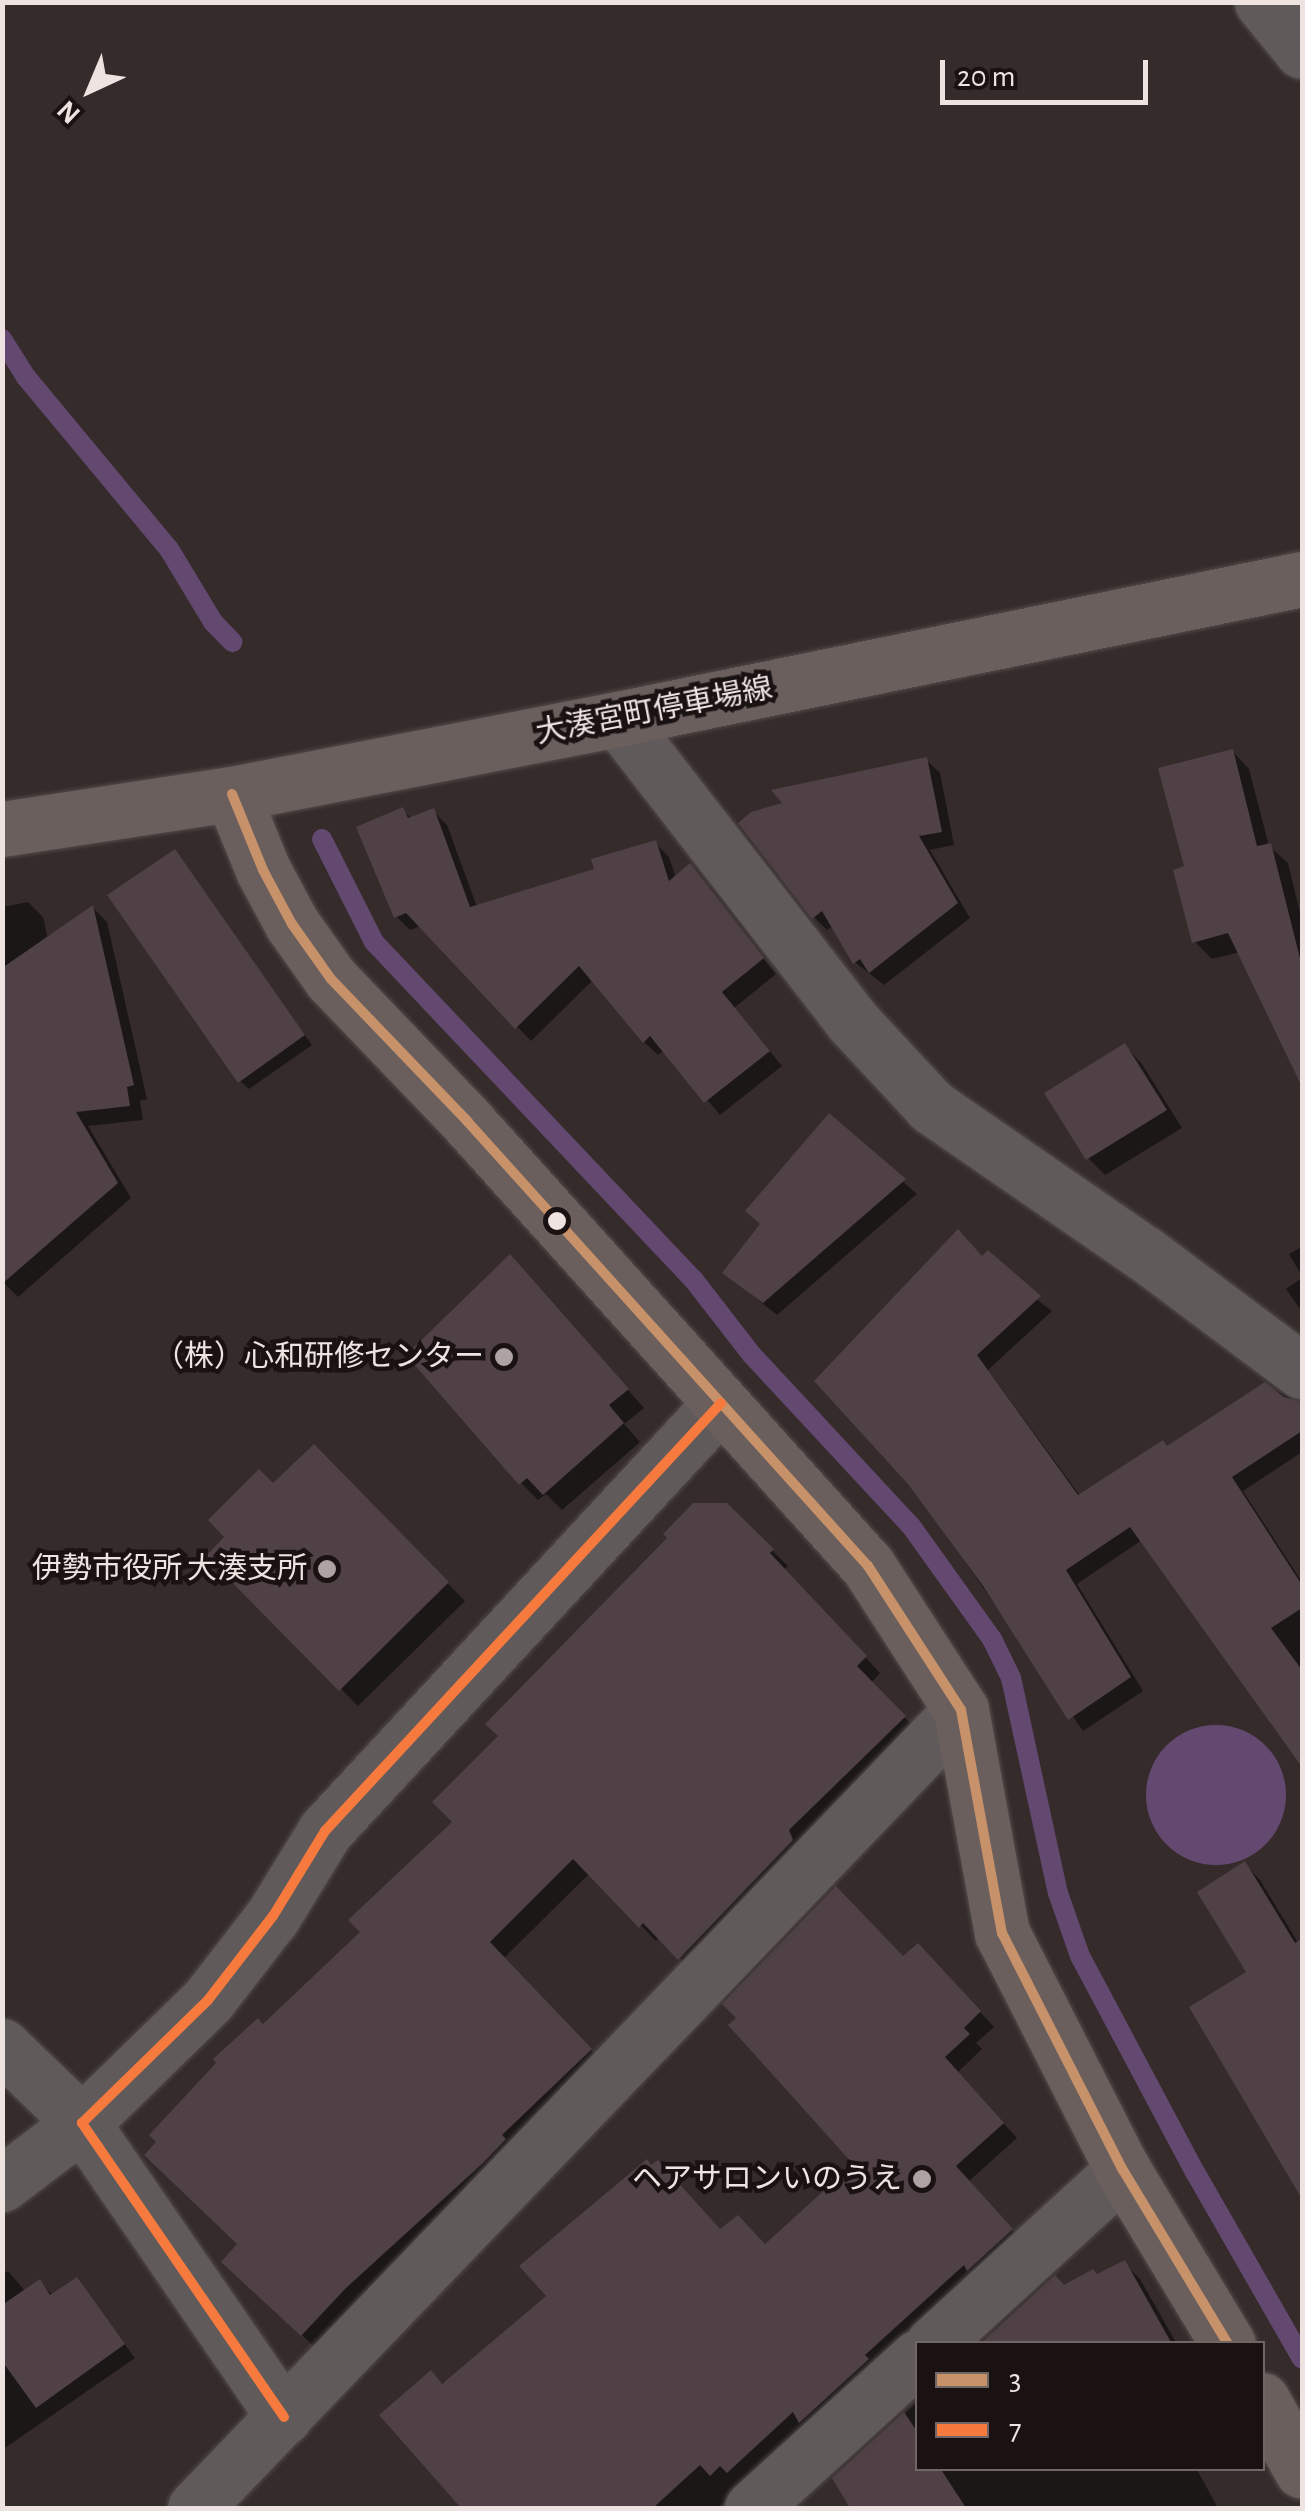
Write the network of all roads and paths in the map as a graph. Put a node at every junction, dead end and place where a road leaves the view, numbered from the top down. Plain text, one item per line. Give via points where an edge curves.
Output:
1 (1262, 2) edge
2 (1302, 51) edge
3 (1302, 579) edge
4 (618, 719) junction
5 (232, 794) junction
6 (2, 829) edge
7 (1302, 1371) edge
8 (721, 1403) junction
9 (961, 1710) junction
10 (2, 2046) edge
11 (82, 2123) junction
12 (1123, 2170) junction
13 (2, 2184) edge
14 (935, 2341) edge
15 (1226, 2341) edge
16 (915, 2360) edge
17 (1265, 2405) edge
18 (284, 2417) junction
19 (1302, 2471) edge
20 (196, 2508) edge
21 (752, 2508) edge

1 - 2 street
3 - 4 street, 大湊宮町停車場線
4 - 5 street, 大湊宮町停車場線
4 - 7 street via 852,1021 932,1107 1144,1252
5 - 6 street, 大湊宮町停車場線
5 - 8 street via 292,924 331,978
8 - 9 street via 868,1566
8 - 11 street via 325,1831 273,1916 208,2000
9 - 12 street via 1002,1934
9 - 18 street
10 - 11 street
11 - 13 street
11 - 18 street
12 - 14 street
12 - 15 street
16 - 21 street
17 - 19 street
18 - 20 street

